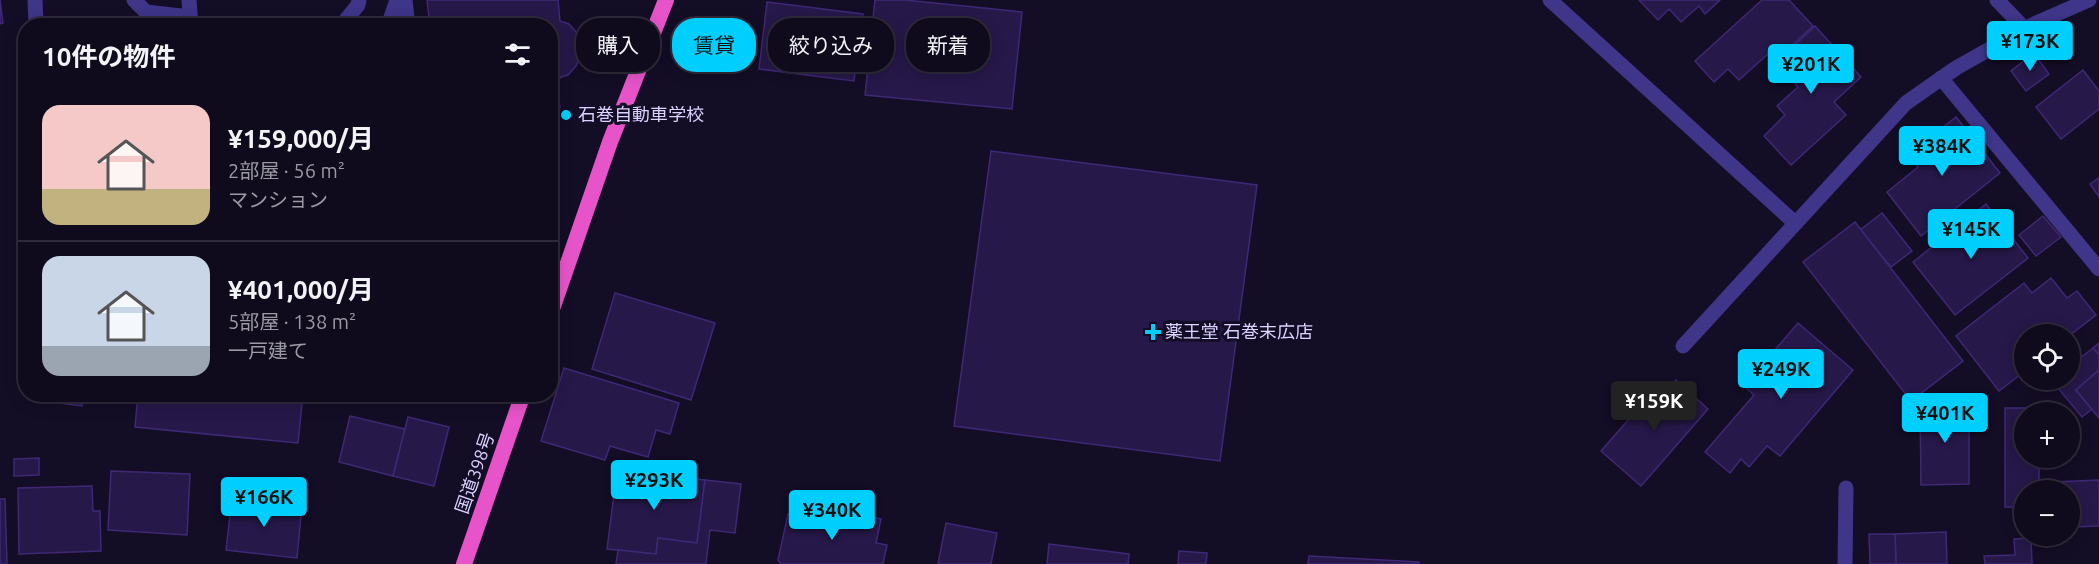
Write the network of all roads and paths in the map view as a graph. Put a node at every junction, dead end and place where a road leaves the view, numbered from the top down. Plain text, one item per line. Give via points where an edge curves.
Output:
1 (35, 0) edge
2 (134, 0) edge
3 (189, 0) edge
4 (359, 0) edge
5 (397, 0) edge
6 (405, 0) edge
7 (666, 0) edge
8 (1550, 0) edge
9 (1997, 0) edge
10 (2089, 0) edge
11 (36, 18) edge
12 (176, 18) edge
13 (191, 18) edge
14 (347, 18) edge
15 (391, 18) edge
16 (407, 18) edge
17 (2025, 29) junction
18 (1941, 78) junction
19 (1795, 223) junction
20 (2099, 269) edge
21 (558, 292) edge
22 (1683, 346) dead end
23 (520, 402) edge
24 (1846, 488) dead end
25 (464, 564) edge
26 (1845, 564) edge

1 - 11 street
2 - 12 street via 146,12
3 - 13 street
4 - 14 street
5 - 15 street
6 - 16 street
7 - 21 highway via 610,142
8 - 19 street
9 - 17 street
10 - 17 street
17 - 18 street
18 - 19 street via 1906,103
18 - 20 street
19 - 22 street
23 - 25 highway, 国道398号
24 - 26 street

